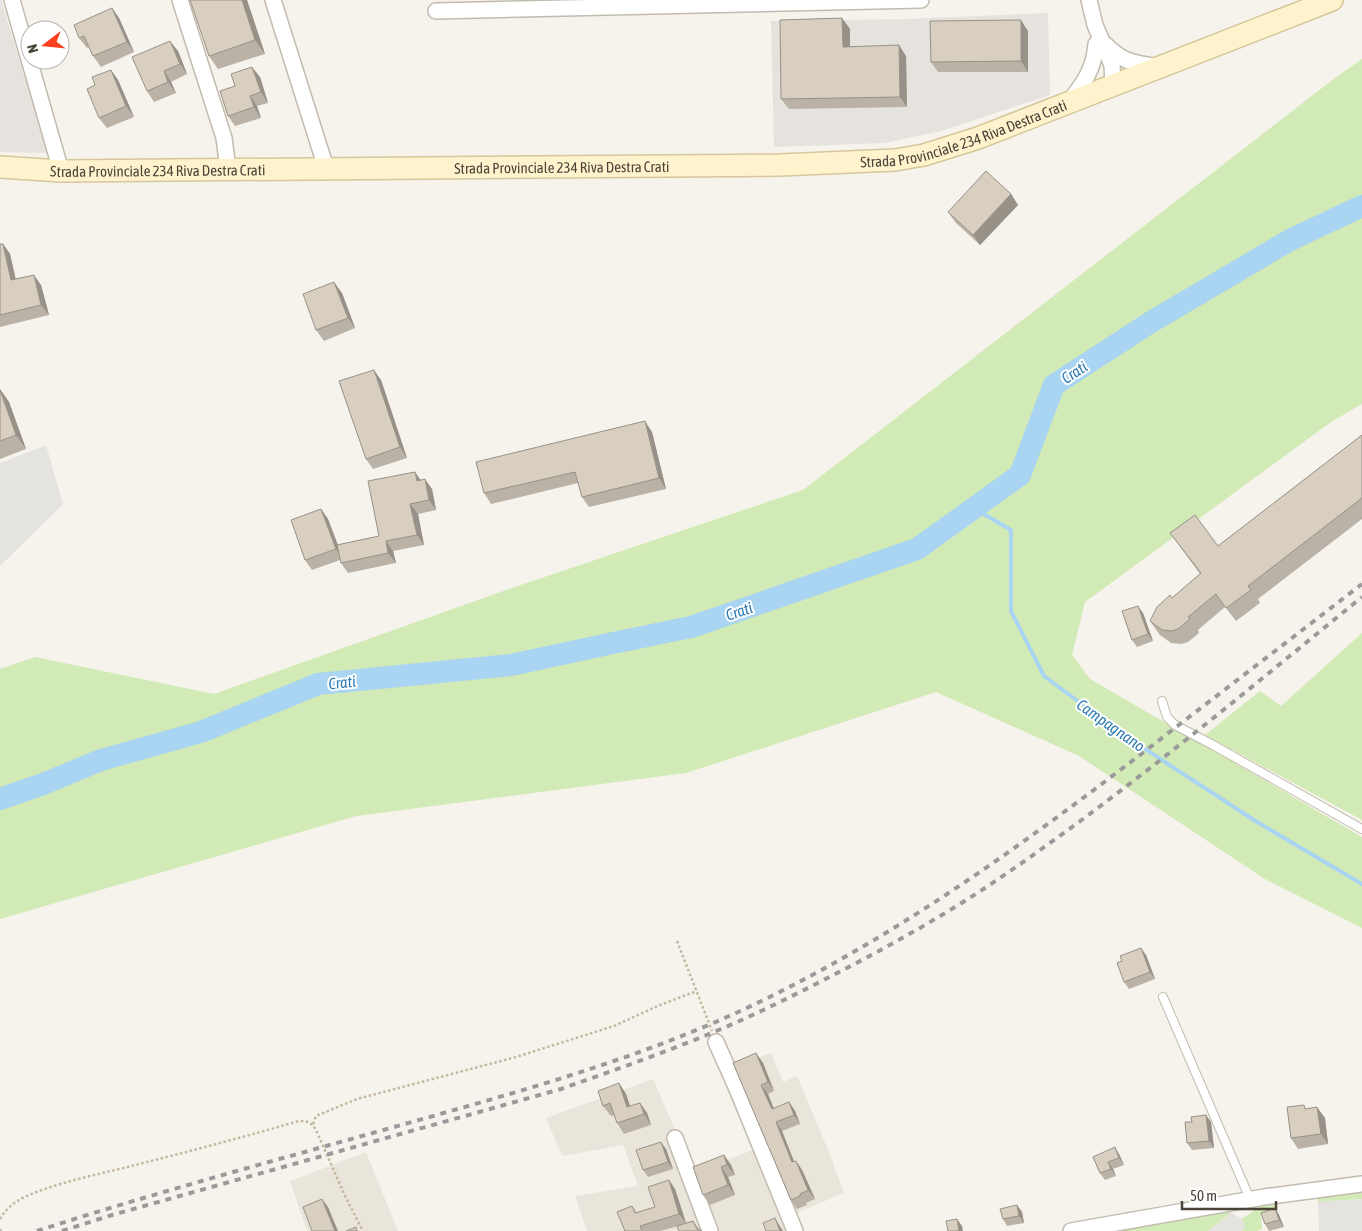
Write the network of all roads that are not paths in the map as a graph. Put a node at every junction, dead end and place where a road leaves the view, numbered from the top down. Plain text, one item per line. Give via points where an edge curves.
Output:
1 (12, 0) edge
2 (180, 0) edge
3 (273, 0) edge
4 (921, 0) edge
5 (1089, 0) edge
6 (1332, 0) edge
7 (436, 11) dead end
8 (1100, 43) junction
9 (1161, 68) junction
10 (1113, 86) junction
11 (1068, 104) junction
12 (0, 167) edge
13 (326, 168) junction
14 (228, 169) junction
15 (61, 171) junction
16 (1162, 701) dead end
17 (1362, 830) edge
18 (1163, 997) dead end
19 (716, 1042) road end
20 (674, 1138) dead end
21 (1362, 1184) edge
22 (1250, 1199) junction
23 (710, 1231) edge
24 (796, 1231) edge
25 (1071, 1231) edge

1 - 15 street
2 - 14 street via 224,138
3 - 13 street
4 - 7 street
5 - 8 street
6 - 9 main road, Strada Provinciale 234 Riva Destra Crati
8 - 9 street via 1127,61
8 - 10 street via 1112,65
8 - 11 street via 1085,82
9 - 10 main road, Strada Provinciale 234 Riva Destra Crati
10 - 11 main road, Strada Provinciale 234 Riva Destra Crati
11 - 13 main road, Strada Provinciale 234 Riva Destra Crati via 978,138 924,155 894,160 780,165
12 - 15 main road, Strada Provinciale 234 Riva Destra Crati
13 - 14 main road, Strada Provinciale 234 Riva Destra Crati
14 - 15 main road, Strada Provinciale 234 Riva Destra Crati
16 - 17 lane via 1175,725
18 - 22 lane
19 - 24 street
20 - 23 street
21 - 22 street
22 - 25 street

